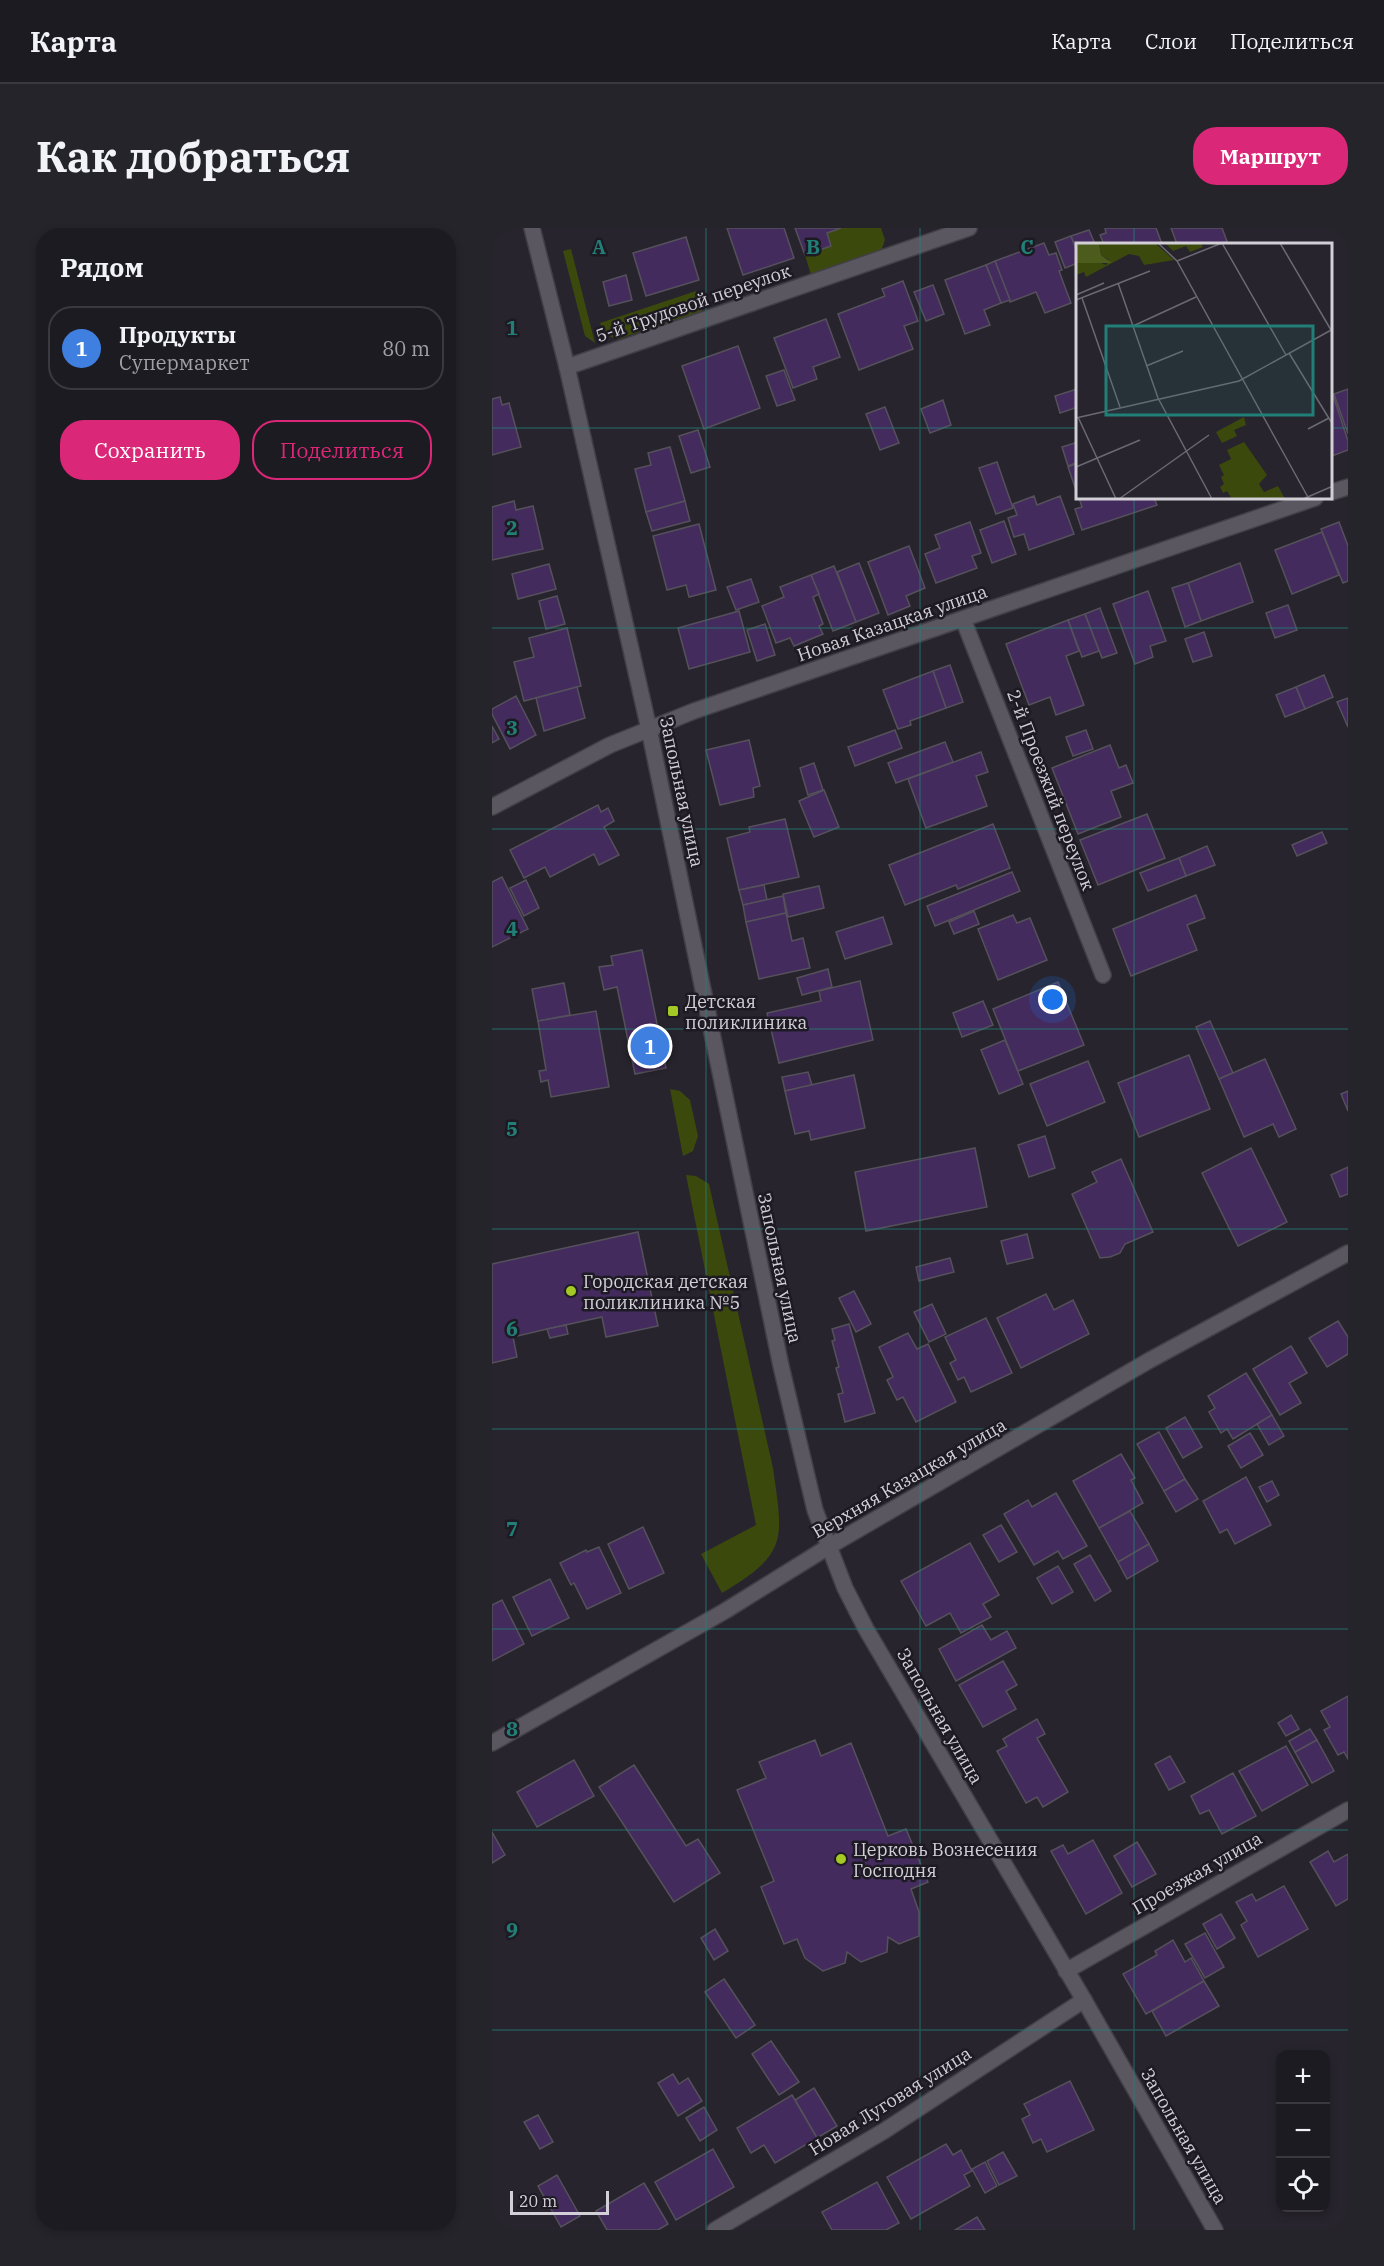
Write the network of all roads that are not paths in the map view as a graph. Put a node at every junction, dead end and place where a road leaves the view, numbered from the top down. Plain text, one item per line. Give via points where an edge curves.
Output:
1 (532, 228) edge
2 (969, 228) edge
3 (567, 367) junction
4 (1309, 500) edge
5 (963, 619) junction
6 (649, 729) junction
7 (492, 807) edge
8 (1103, 975) dead end
9 (1348, 1253) edge
10 (828, 1547) junction
11 (492, 1743) edge
12 (1348, 1810) edge
13 (1066, 1971) junction
14 (1084, 2000) junction
15 (715, 2230) edge
16 (1215, 2230) edge

1 - 3 street, Запольная улица
2 - 3 street, 5-й Трудовой переулок
3 - 6 street, Запольная улица
4 - 5 street, Новая Казацкая улица
5 - 6 street, Новая Казацкая улица
5 - 8 street, 2-й Проезжий переулок
6 - 7 street, Новая Казацкая улица via 610,745
6 - 10 street, Запольная улица via 781,1366 814,1510
9 - 10 street, Верхняя Казацкая улица via 1150,1360
10 - 11 street, Верхняя Казацкая улица via 725,1611
10 - 13 street, Запольная улица via 866,1629
12 - 13 street, Проезжая улица
13 - 14 street, Запольная улица
14 - 15 street, Новая Луговая улица via 884,2131
14 - 16 street, Запольная улица

